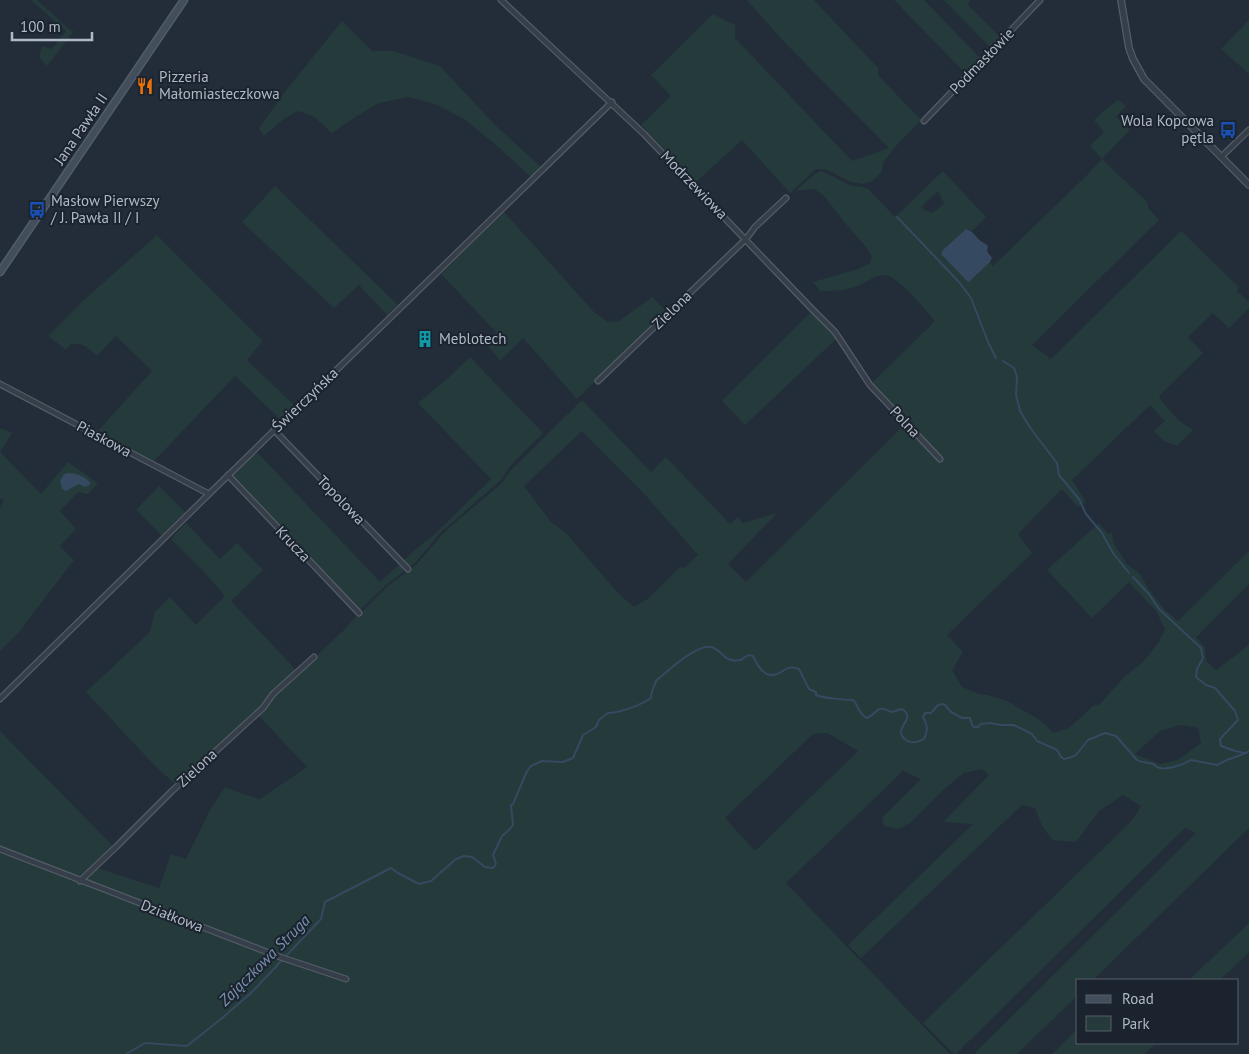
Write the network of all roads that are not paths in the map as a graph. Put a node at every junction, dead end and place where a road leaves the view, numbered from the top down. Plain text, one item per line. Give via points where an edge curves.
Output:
1 (184, 0) edge
2 (501, 0) edge
3 (1040, 0) edge
4 (1121, 0) edge
5 (612, 102) junction
6 (924, 121) dead end
7 (1249, 130) edge
8 (1221, 157) junction
9 (1249, 185) edge
10 (786, 198) dead end
11 (746, 239) junction
12 (0, 272) edge
13 (598, 381) dead end
14 (0, 384) edge
15 (870, 385) joint
16 (274, 430) junction
17 (940, 459) dead end
18 (228, 476) junction
19 (209, 494) junction
20 (408, 569) dead end
21 (359, 613) dead end
22 (314, 657) dead end
23 (0, 699) edge
24 (0, 849) edge
25 (80, 880) junction
26 (346, 979) dead end

1 - 12 main road, Jana Pawła II
2 - 5 street, Modrzewiowa
3 - 6 street, Podmasłowie
4 - 8 street via 1129,48 1144,79
5 - 11 street, Modrzewiowa
5 - 16 street, Świerczyńska
7 - 8 street
8 - 9 street
10 - 11 street, Zielona
11 - 13 street, Zielona
11 - 15 street, Modrzewiowa via 835,332
14 - 19 street, Piaskowa
15 - 17 street, Polna
16 - 18 street, Świerczyńska
16 - 20 street, Topolowa
18 - 19 street, Świerczyńska
18 - 21 street, Krucza
19 - 23 street, Świerczyńska
22 - 25 street, Zielona
24 - 25 street, Działkowa
25 - 26 street, Działkowa via 287,960

